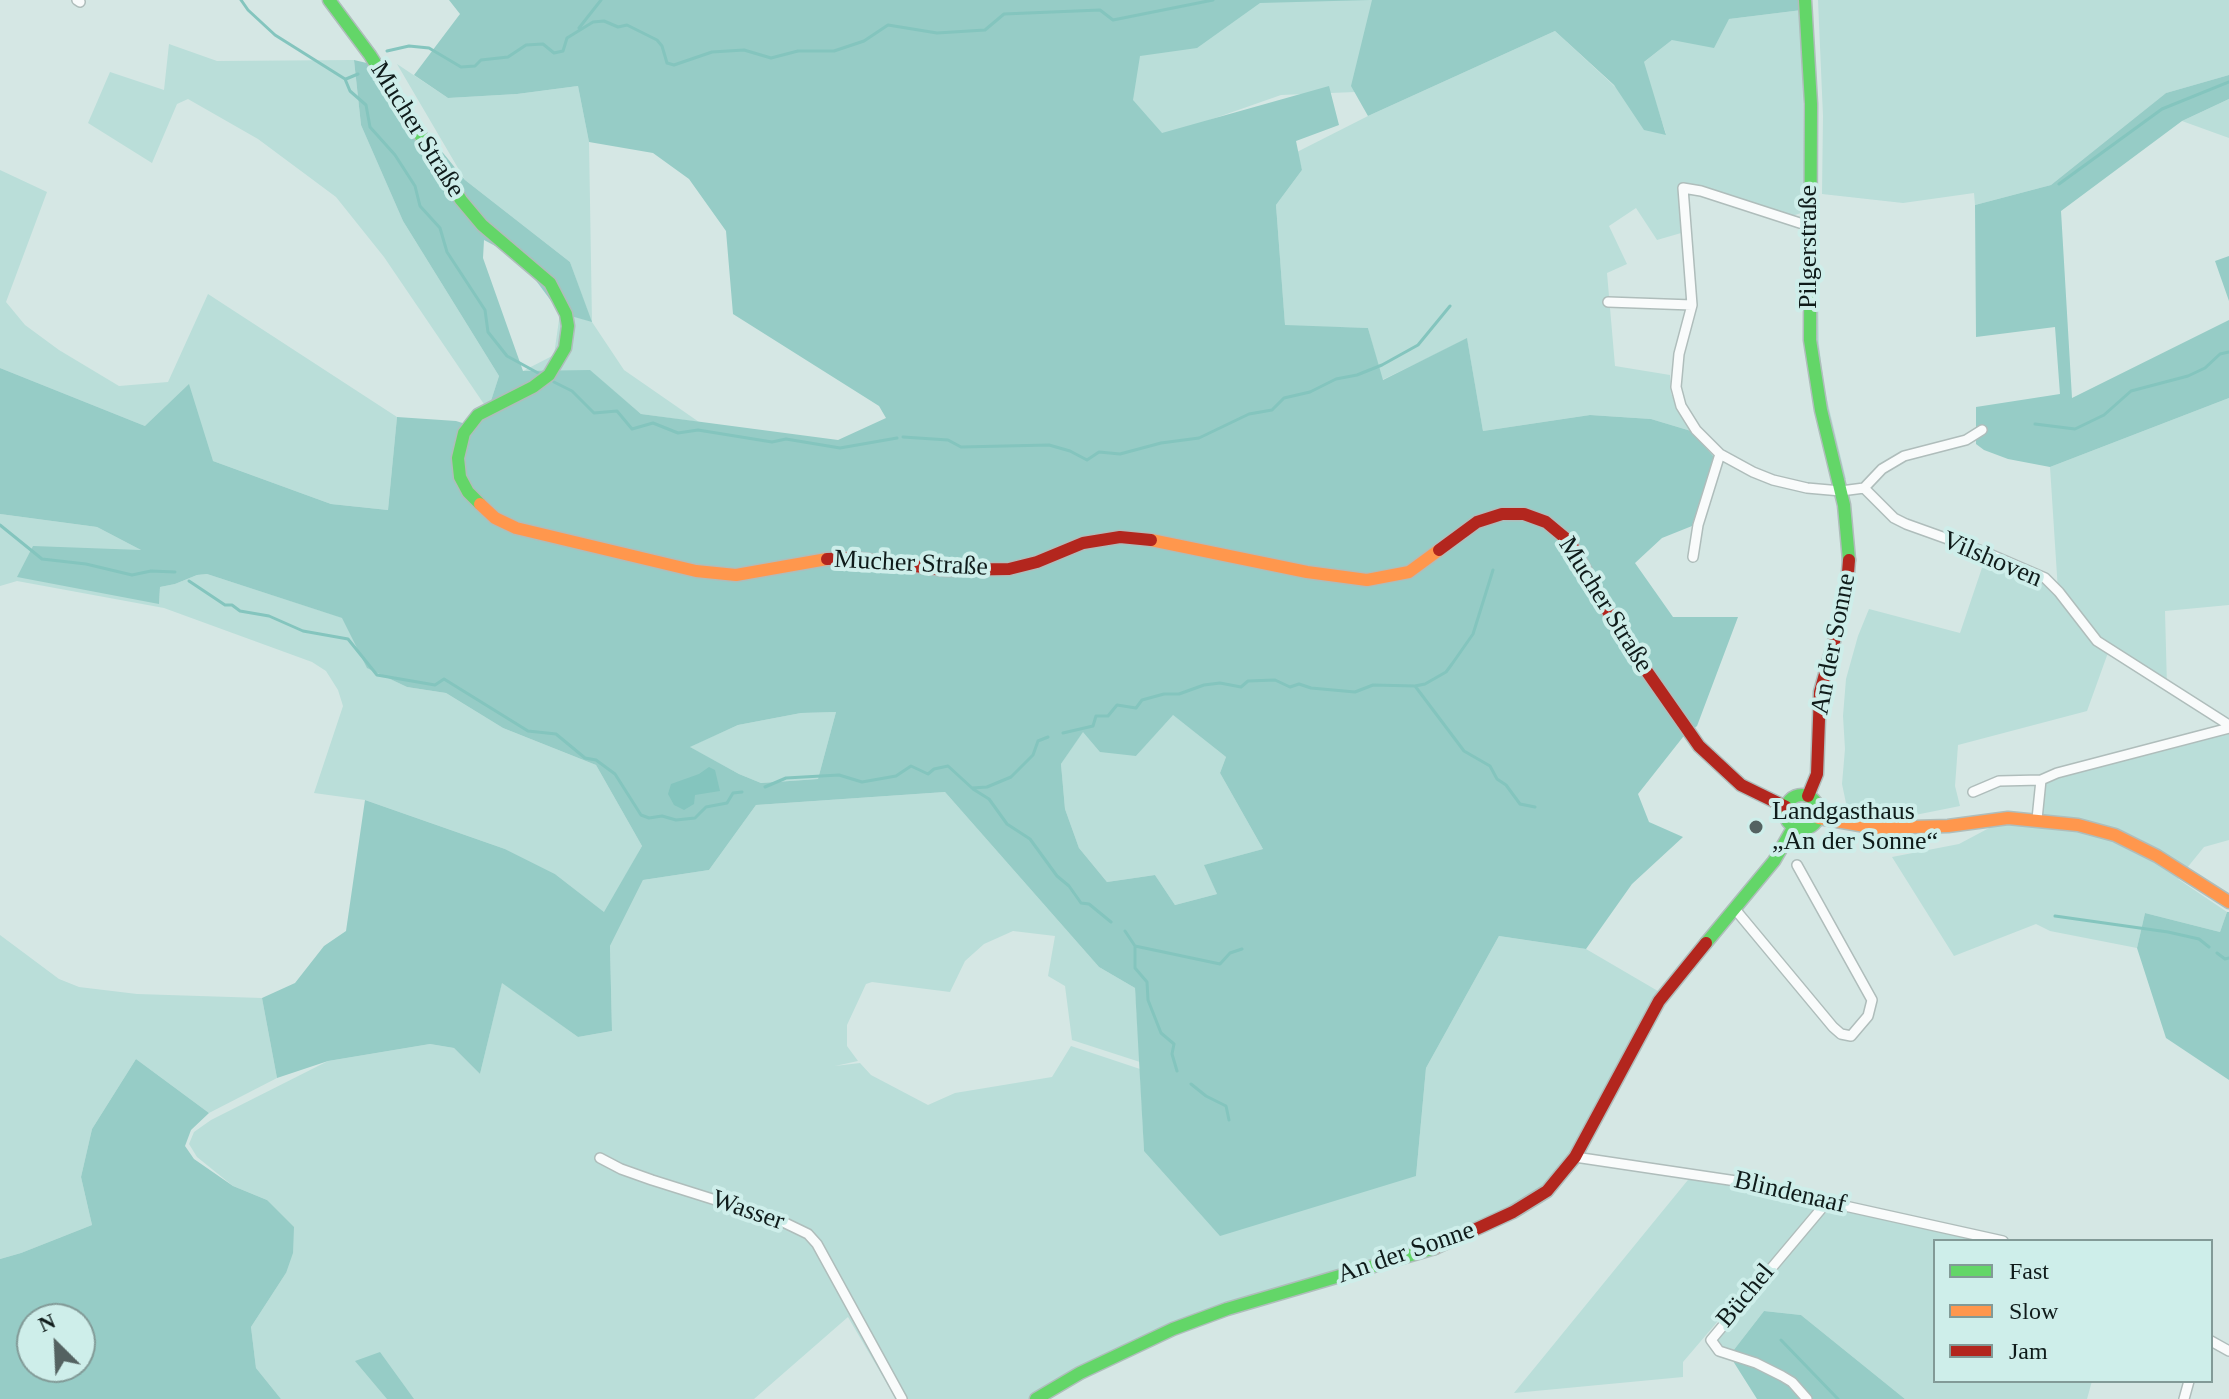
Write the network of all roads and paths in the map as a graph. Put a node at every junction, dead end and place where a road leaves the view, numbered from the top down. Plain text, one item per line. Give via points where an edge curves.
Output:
1 (329, 0) edge
2 (1805, 0) edge
3 (1809, 226) junction
4 (1608, 302) dead end
5 (1692, 305) junction
6 (1982, 430) dead end
7 (1720, 454) junction
8 (1864, 488) junction
9 (1841, 491) junction
10 (1693, 557) dead end
11 (2229, 726) edge
12 (2041, 780) junction
13 (1973, 792) dead end
14 (1808, 796) junction
15 (1786, 807) junction
16 (1819, 818) junction
17 (2037, 819) junction
18 (1793, 828) junction
19 (1797, 865) dead end
20 (2229, 902) edge
21 (1734, 908) junction
22 (1575, 1157) junction
23 (600, 1158) dead end
24 (1827, 1202) junction
25 (1994, 1239) edge
26 (902, 1399) edge
27 (1036, 1399) edge
28 (1807, 1399) edge

1 - 15 main road, Mucher Straße via 461,200 550,283 566,314 568,338 549,375 478,415 464,433 460,477 495,518 655,563 736,575 833,558 946,570 1009,569 1083,543 1120,537 1367,580 1409,572 1477,522 1524,514 1546,522 1570,542 1620,633 1699,746 1741,785
2 - 3 main road, Pilgerstraße via 1811,104
3 - 5 street via 1683,188
3 - 9 main road, Pilgerstraße via 1810,340
4 - 5 street
5 - 7 street via 1676,369 1677,395 1696,430
6 - 8 street via 1966,440 1893,461
7 - 9 street via 1773,480
7 - 10 street
8 - 9 street
8 - 11 street, Vilshoven via 1906,524 2045,578 2097,641
9 - 14 main road, An der Sonne via 1850,553 1847,596 1820,692 1817,774
11 - 12 street, Vilshoven
12 - 13 street, Vilshoven via 1999,781
12 - 17 street
14 - 15 main road via 1795,796
14 - 16 main road via 1816,802
15 - 18 main road
16 - 17 main road via 1899,829
16 - 18 main road via 1811,828
17 - 20 main road via 2115,835
18 - 21 main road, An der Sonne via 1774,861
19 - 21 street via 1872,1000 1868,1016 1851,1036 1833,1027
21 - 22 main road, An der Sonne via 1659,1001
22 - 24 street, Blindenaaf via 1763,1185
22 - 27 main road, An der Sonne via 1547,1191 1472,1233 1173,1329
23 - 26 street, Wasser via 808,1234
24 - 25 street, Blindenaaf
24 - 28 street, Büchel via 1711,1340 1719,1351 1792,1382

